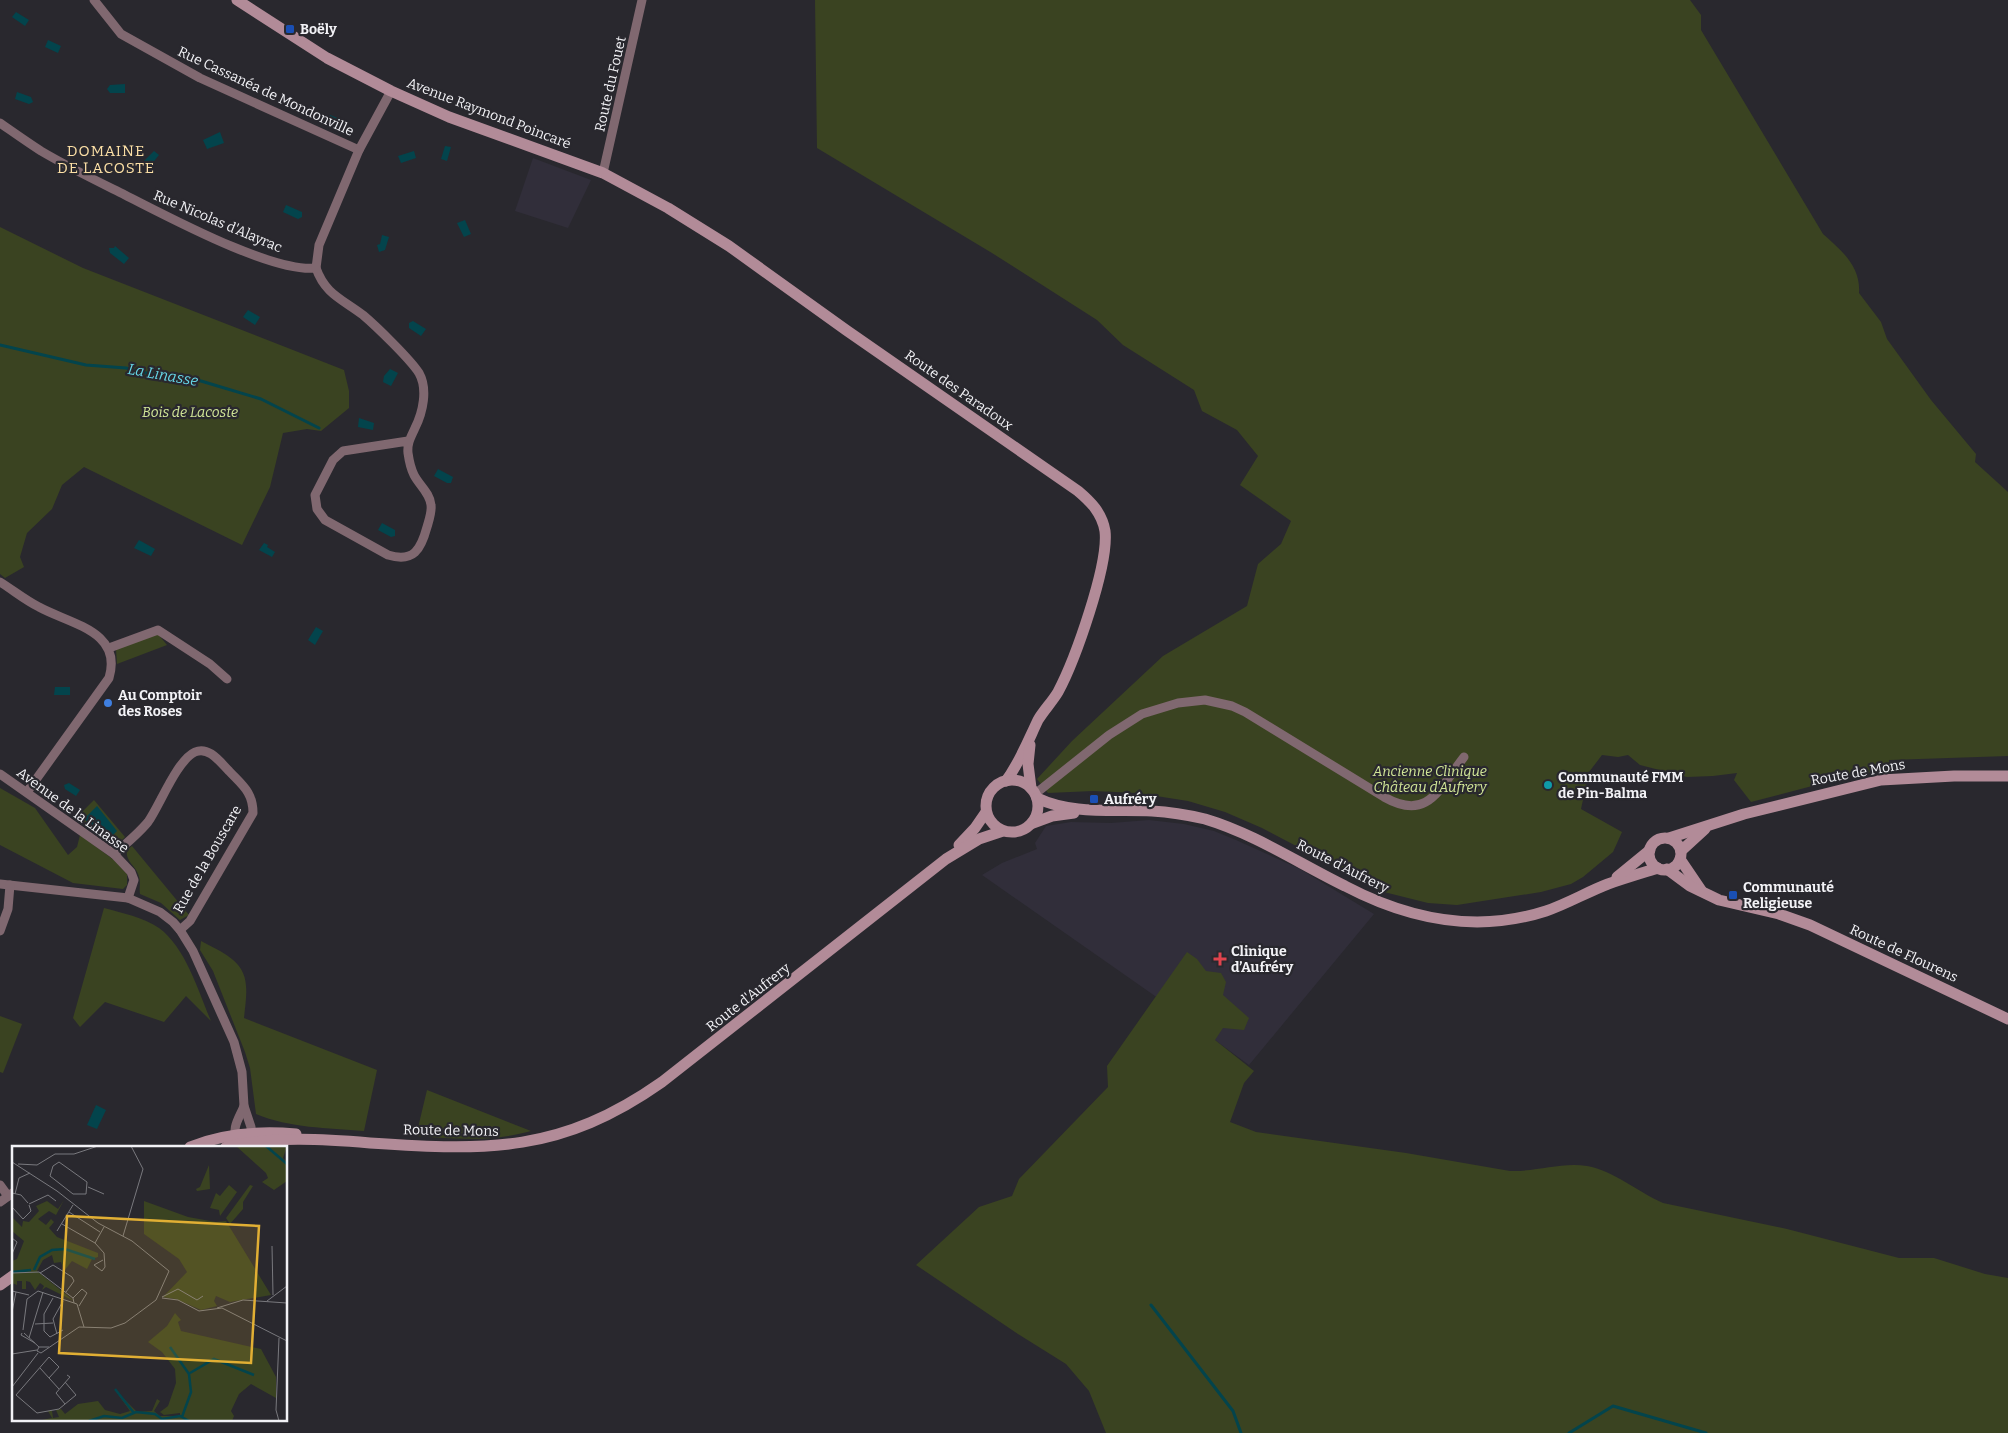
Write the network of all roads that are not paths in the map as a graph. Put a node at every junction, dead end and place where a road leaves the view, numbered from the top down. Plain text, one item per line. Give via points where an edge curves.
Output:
1 (94, 0) edge
2 (237, 0) edge
3 (642, 0) edge
4 (391, 91) junction
5 (0, 123) edge
6 (360, 150) junction
7 (603, 173) junction
8 (316, 268) junction
9 (408, 441) junction
10 (0, 582) edge
11 (109, 648) junction
12 (227, 679) dead end
13 (1034, 728) junction
14 (1464, 757) dead end
15 (0, 774) edge
16 (2008, 776) edge
17 (1006, 781) junction
18 (28, 792) junction
19 (1034, 793) junction
20 (1094, 810) junction
21 (986, 812) junction
22 (1717, 822) junction
23 (1033, 823) junction
24 (1003, 831) junction
25 (1669, 838) junction
26 (1650, 850) junction
27 (114, 854) junction
28 (1681, 855) junction
29 (946, 859) junction
30 (1663, 868) junction
31 (0, 884) edge
32 (1608, 884) junction
33 (10, 885) junction
34 (1701, 890) junction
35 (128, 898) junction
36 (180, 930) junction
37 (0, 932) edge
38 (2008, 1019) edge
39 (244, 1106) junction
40 (251, 1133) junction
41 (235, 1135) junction
42 (555, 1135) joint
43 (345, 1141) junction
44 (244, 1143) junction
45 (194, 1146) edge
46 (230, 1146) edge
47 (0, 1185) edge
48 (11, 1194) edge
49 (0, 1202) edge
50 (12, 1276) edge
51 (0, 1285) edge

1 - 6 street, Rue Cassanéa de Mondonville via 122,34 200,78
2 - 4 main road, Avenue Raymond Poincaré via 327,58
3 - 7 street, Route du Fouet
4 - 6 street
4 - 7 main road, Avenue Raymond Poincaré
5 - 8 street, Rue Nicolas d'Alayrac via 70,168 179,222 269,260 304,269
6 - 8 street via 319,245
7 - 13 main road, Route des Paradoux via 729,246 1078,491 1098,511 1104,526 1105,544 1092,602 1064,679
8 - 9 street via 328,291 364,316 418,372 424,391 416,426
9 - 9 street via 413,471 428,495 431,513 421,546 411,556 397,558 325,520 317,509 315,495 333,460 343,451
10 - 11 street via 38,606 93,632
11 - 12 street via 158,630
11 - 18 street via 112,658 109,678
13 - 17 main road
13 - 19 main road via 1028,764
14 - 19 street via 1430,800 1417,807 1408,807 1396,804 1245,712 1217,702 1198,700 1142,714 1109,735
15 - 18 street, Avenue de la Linasse
16 - 22 main road, Route de Mons via 1881,780
17 - 19 main road via 1024,783
17 - 21 main road via 998,784 988,796
18 - 27 street, Avenue de la Linasse
19 - 20 main road, Route d'Aufrery via 1052,805
19 - 23 main road via 1038,806
20 - 23 main road, Route d'Aufrery via 1052,816
20 - 32 main road, Route d'Aufrery via 1182,814 1230,827 1376,902 1434,919 1487,922 1516,919 1567,904
21 - 24 main road
21 - 29 main road, Route d'Aufrery
22 - 25 main road, Route de Mons
22 - 28 main road, Route de Mons via 1694,837
23 - 24 main road via 1019,832
24 - 29 main road, Route d'Aufrery via 979,839
25 - 26 main road via 1658,840
25 - 28 main road via 1677,844
26 - 30 main road via 1652,862
26 - 32 main road, Route d'Aufrery
27 - 35 street, Avenue de la Linasse via 134,880
27 - 36 street, Rue de la Bouscare via 147,822 179,768 195,752 214,755 250,793 253,812 190,921
28 - 30 main road via 1675,866
28 - 34 main road
29 - 42 main road, Route d'Aufrery via 662,1082 616,1111 580,1128
30 - 32 main road, Route d'Aufrery
30 - 34 main road, Route de Flourens
31 - 33 street
33 - 35 street
33 - 37 street via 8,909
34 - 38 main road, Route de Flourens via 1719,900 1810,925
35 - 36 street via 160,912
36 - 39 street via 193,951 234,1042 242,1072
39 - 40 street
39 - 41 street
40 - 41 main road, Route de Mons
40 - 43 main road, Route de Mons via 303,1134
40 - 44 street
41 - 44 street
41 - 45 main road, Route de Mons
42 - 43 main road, Route de Mons via 521,1143 470,1148
43 - 44 main road, Route de Mons
44 - 46 main road, Route de Mons
47 - 48 street
48 - 49 street
50 - 51 main road

